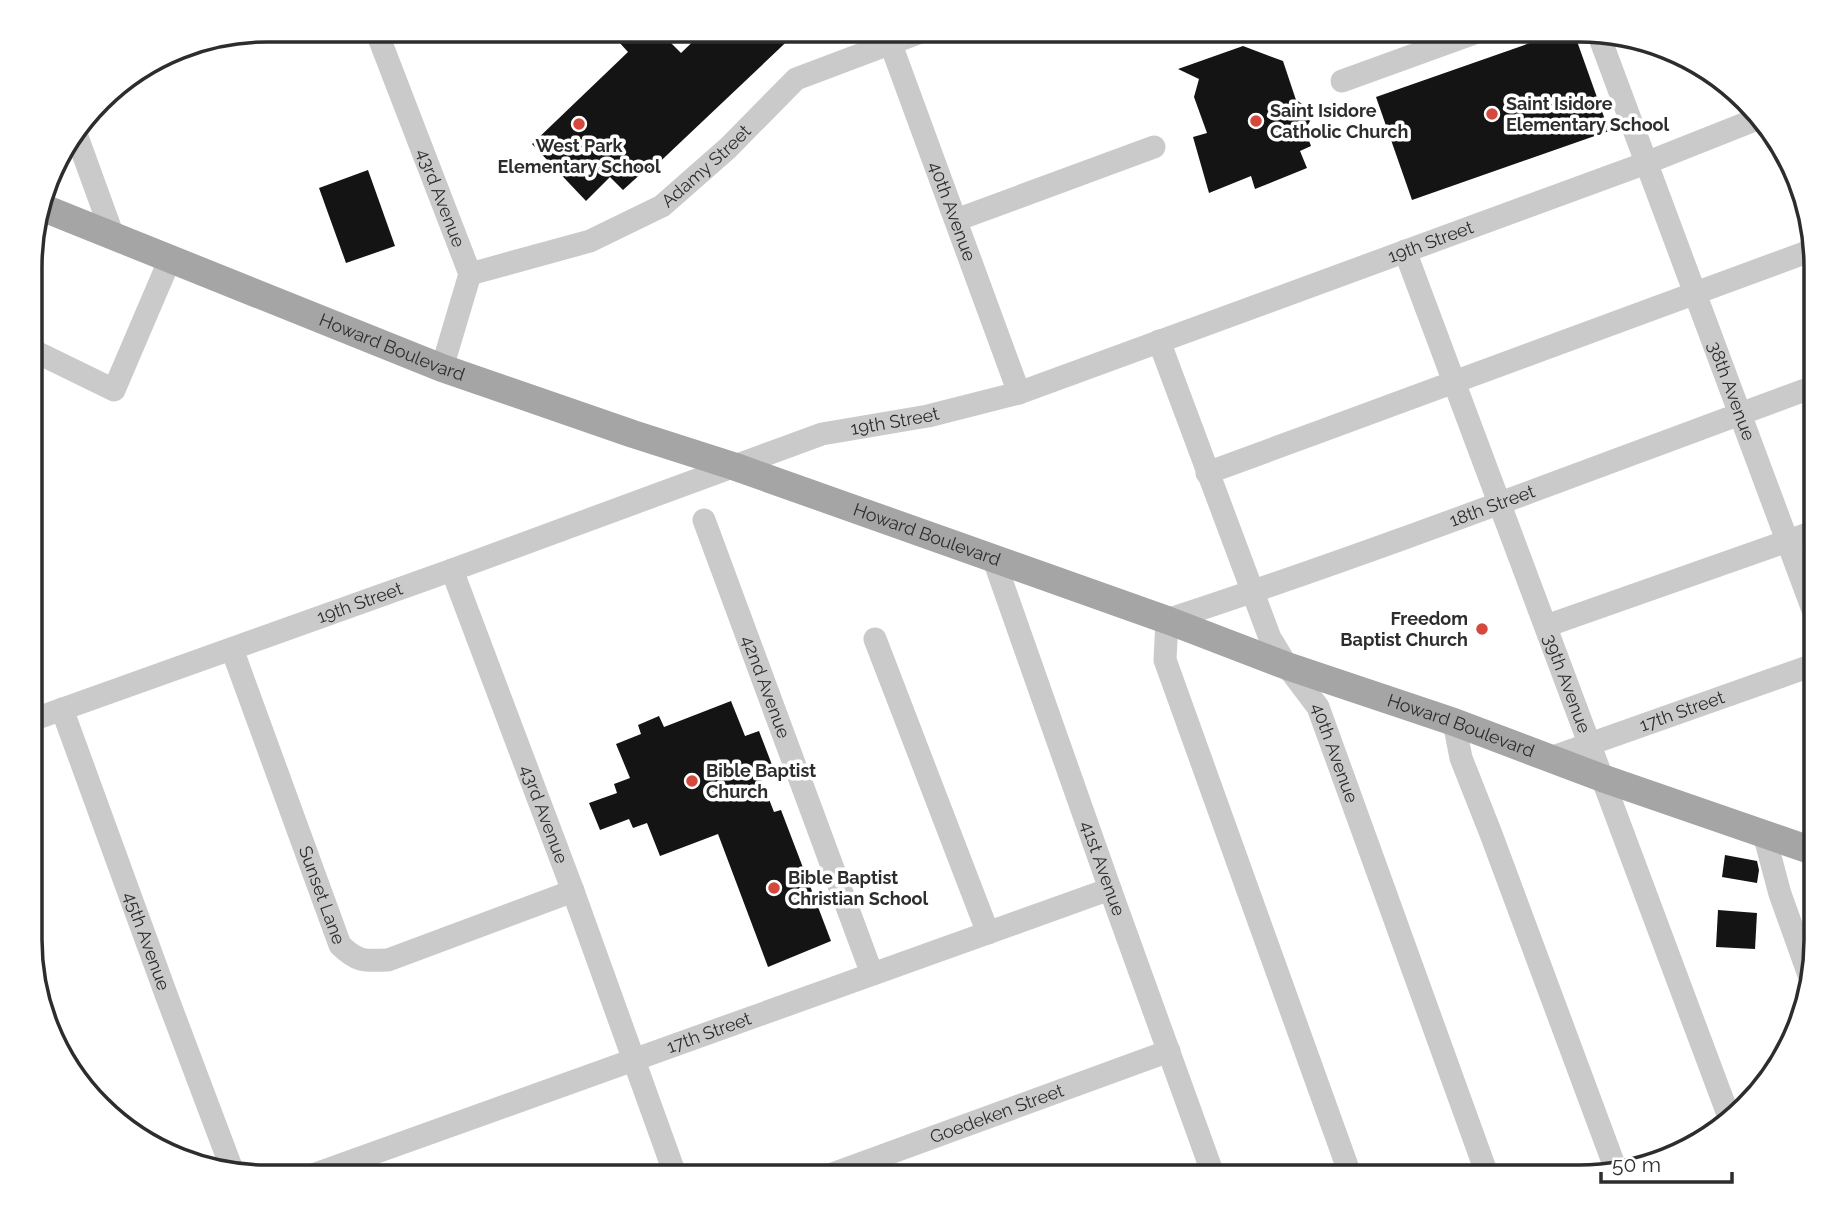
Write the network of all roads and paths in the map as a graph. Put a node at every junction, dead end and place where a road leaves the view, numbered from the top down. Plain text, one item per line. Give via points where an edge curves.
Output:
1 (381, 42) edge
2 (875, 42) edge
3 (890, 42) edge
4 (1450, 42) edge
5 (1602, 44) edge
6 (1342, 81) dead end
7 (1750, 122) edge
8 (79, 143) edge
9 (1154, 147) dead end
10 (1646, 163) junction
11 (49, 210) edge
12 (956, 220) junction
13 (113, 236) junction
14 (1405, 251) junction
15 (1804, 253) edge
16 (170, 259) junction
17 (470, 274) junction
18 (1695, 292) junction
19 (1159, 341) junction
20 (42, 354) edge
21 (442, 368) junction
22 (1455, 383) junction
23 (1804, 390) edge
24 (1019, 393) junction
25 (1741, 414) junction
26 (733, 466) junction
27 (1207, 472) junction
28 (1500, 503) junction
29 (704, 520) dead end
30 (1804, 535) edge
31 (1788, 541) junction
32 (994, 560) junction
33 (452, 570) junction
34 (1804, 585) edge
35 (1252, 592) junction
36 (1167, 621) junction
37 (1546, 626) junction
38 (875, 639) dead end
39 (232, 649) junction
40 (1287, 666) junction
41 (1804, 668) edge
42 (62, 709) junction
43 (42, 716) edge
44 (1454, 722) junction
45 (1590, 744) junction
46 (1550, 758) junction
47 (1602, 778) junction
48 (1764, 834) junction
49 (1804, 848) edge
50 (1110, 889) junction
51 (573, 891) junction
52 (988, 933) junction
53 (1803, 959) edge
54 (872, 974) junction
55 (1169, 1051) junction
56 (635, 1059) junction
57 (1727, 1109) edge
58 (229, 1162) edge
59 (1613, 1162) edge
60 (340, 1165) edge
61 (672, 1165) edge
62 (857, 1165) edge
63 (1210, 1165) edge
64 (1347, 1165) edge
65 (1484, 1165) edge

1 - 17 street, 43rd Avenue
2 - 17 street, Adamy Street via 796,79 728,149 662,206 590,241
3 - 12 street, 40th Avenue
4 - 6 street
5 - 10 street, 38th Avenue
7 - 10 street, 19th Street
8 - 13 street
9 - 12 street
10 - 14 street, 19th Street
10 - 18 street, 38th Avenue
11 - 13 main road, Howard Boulevard
12 - 24 street, 40th Avenue
13 - 16 main road, Howard Boulevard
14 - 19 street, 19th Street
14 - 22 street, 39th Avenue
15 - 18 street
16 - 20 street via 114,390
16 - 21 main road, Howard Boulevard
17 - 21 street
18 - 22 street
18 - 25 street, 38th Avenue
19 - 24 street, 19th Street
19 - 27 street, 40th Avenue
21 - 26 main road, Howard Boulevard
22 - 27 street
22 - 28 street, 39th Avenue
23 - 25 street, 18th Street
24 - 26 street, 19th Street via 928,416 822,433
25 - 28 street, 18th Street
25 - 31 street, 38th Avenue
26 - 32 main road, Howard Boulevard
26 - 33 street, 19th Street
27 - 35 street, 40th Avenue
28 - 35 street, 18th Street
28 - 37 street, 39th Avenue
29 - 54 street, 42nd Avenue
30 - 31 street
31 - 34 street, 38th Avenue
31 - 37 street
32 - 36 main road, Howard Boulevard
32 - 50 street, 41st Avenue
33 - 39 street, 19th Street
33 - 51 street, 43rd Avenue
35 - 36 street, 18th Street
35 - 40 street, 40th Avenue
36 - 40 main road, Howard Boulevard
36 - 64 street via 1165,660
37 - 45 street, 39th Avenue
38 - 52 street
39 - 42 street, 19th Street
39 - 51 street, Sunset Lane via 340,945 351,956 388,960
40 - 44 main road, Howard Boulevard
40 - 65 street, 40th Avenue via 1318,707
41 - 45 street, 17th Street
42 - 43 street, 19th Street
42 - 58 street, 45th Avenue
44 - 46 main road, Howard Boulevard
44 - 59 street via 1461,758
45 - 46 street, 17th Street
45 - 47 street, 39th Avenue
46 - 47 main road, Howard Boulevard
47 - 48 main road, Howard Boulevard
47 - 57 street, 39th Avenue
48 - 49 main road, Howard Boulevard
48 - 53 street
50 - 52 street, 17th Street
50 - 55 street, 41st Avenue
51 - 56 street, 43rd Avenue
52 - 54 street, 17th Street
54 - 56 street, 17th Street
55 - 62 street, Goedeken Street
55 - 63 street, 41st Avenue
56 - 60 street, 17th Street
56 - 61 street, 43rd Avenue

